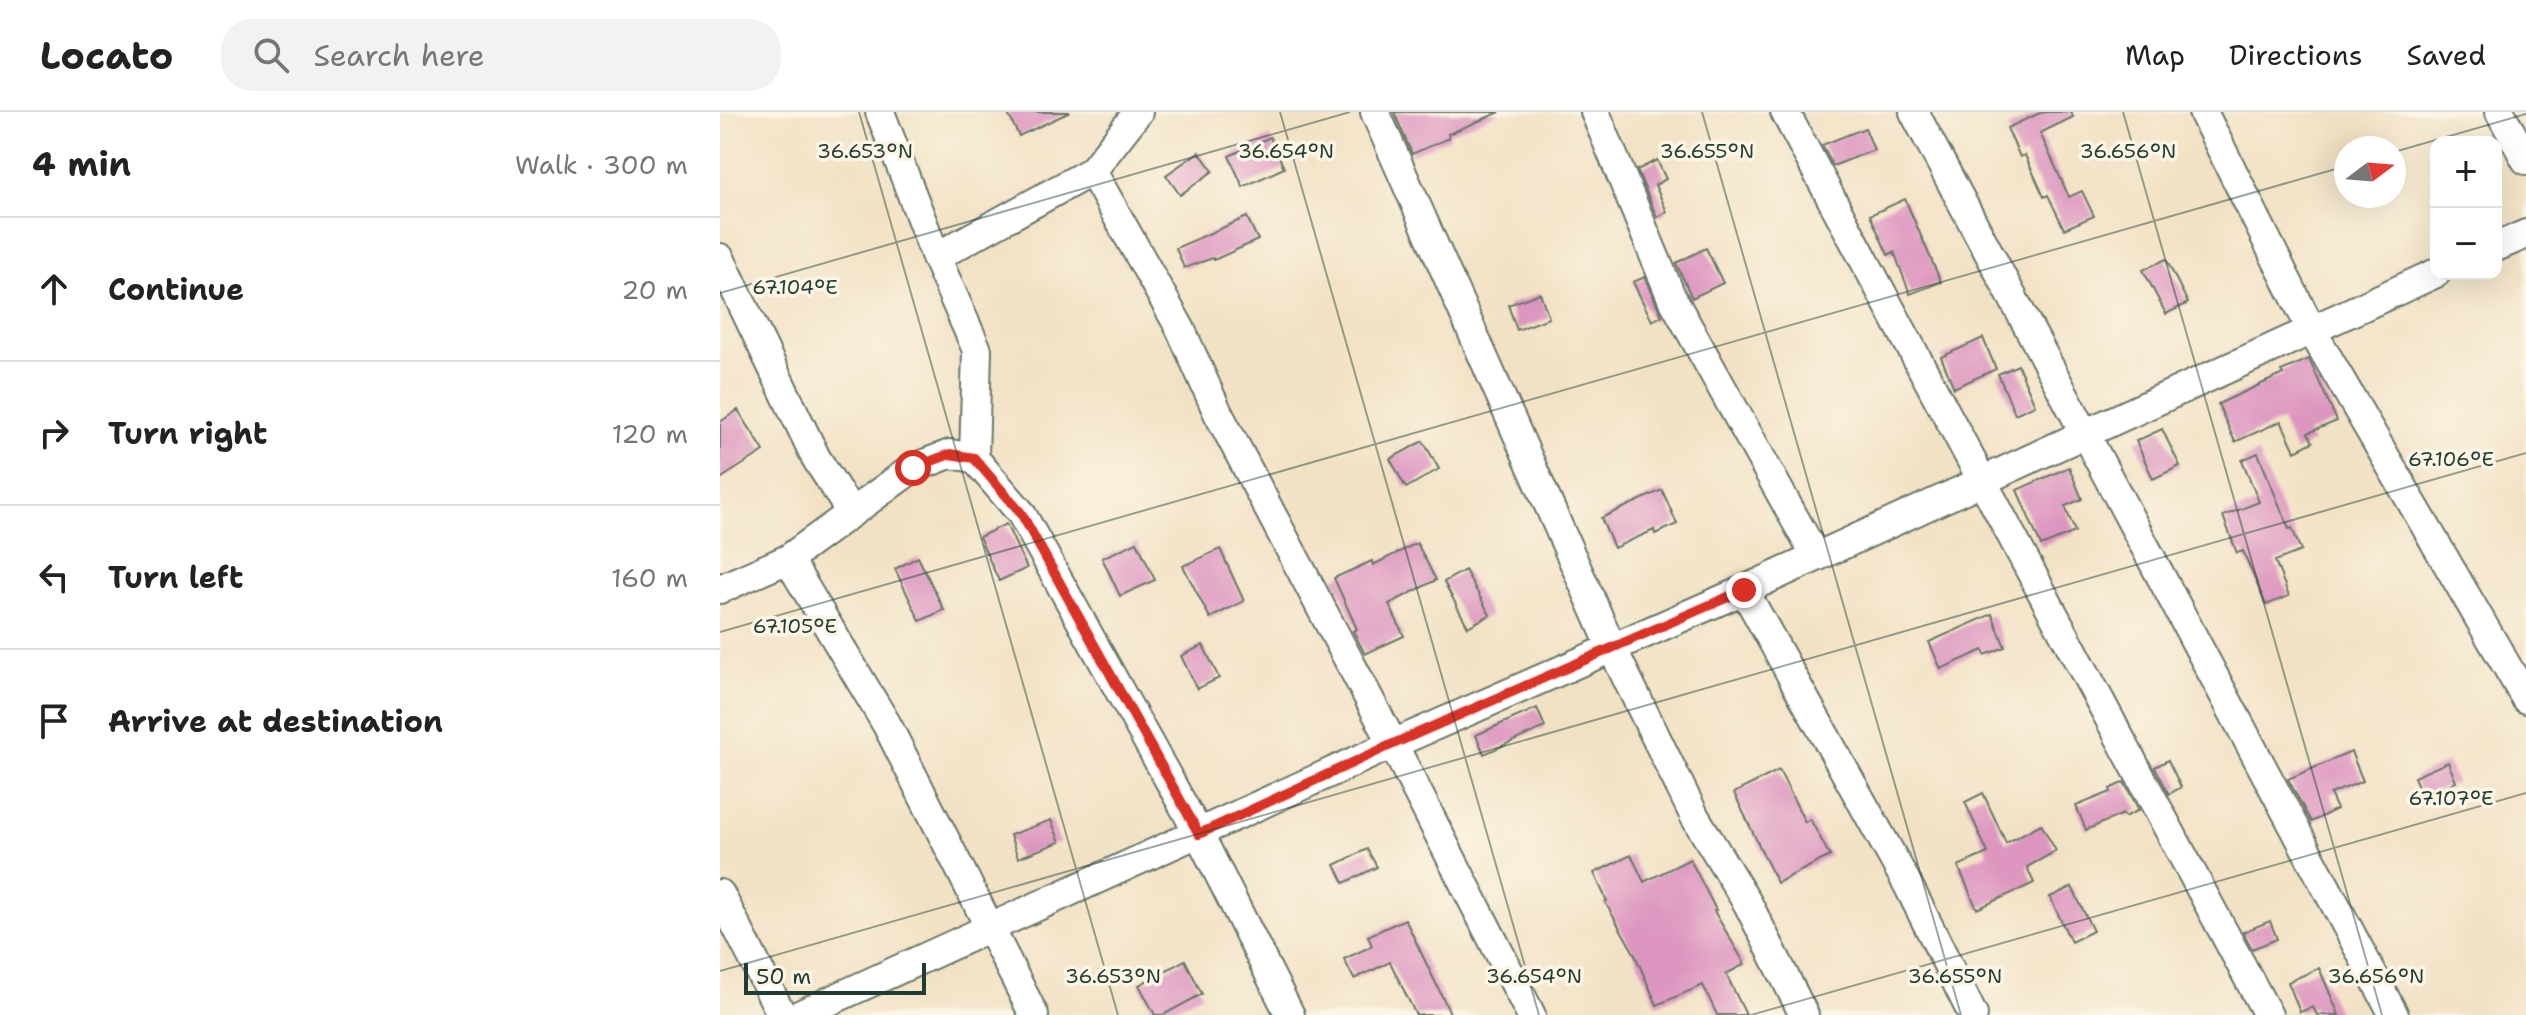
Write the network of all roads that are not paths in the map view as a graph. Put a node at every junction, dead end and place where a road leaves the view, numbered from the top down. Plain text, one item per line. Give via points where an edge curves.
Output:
1 (880, 112) edge
2 (1138, 112) edge
3 (1375, 112) edge
4 (1595, 112) edge
5 (1785, 112) edge
6 (1914, 112) edge
7 (2203, 112) edge
8 (2500, 112) edge
9 (2526, 160) edge
10 (1092, 171) junction
11 (2526, 234) edge
12 (2502, 244) edge
13 (936, 257) junction
14 (720, 258) edge
15 (2430, 276) edge
16 (2311, 329) junction
17 (2083, 433) junction
18 (974, 458) junction
19 (1981, 482) junction
20 (850, 511) junction
21 (1816, 557) junction
22 (788, 559) junction
23 (720, 589) edge
24 (1744, 590) junction
25 (1612, 648) junction
26 (2526, 699) edge
27 (1393, 744) junction
28 (1199, 834) junction
29 (720, 894) edge
30 (989, 928) junction
31 (782, 1015) edge
32 (799, 1015) edge
33 (1034, 1015) edge
34 (1290, 1015) edge
35 (1531, 1015) edge
36 (1804, 1015) edge
37 (1973, 1015) edge
38 (2268, 1015) edge
39 (2394, 1015) edge

1 - 13 street
2 - 10 street
3 - 25 street
4 - 21 street via 1671,296
5 - 19 street
6 - 17 street
7 - 16 street
8 - 9 street
10 - 13 street
10 - 27 street via 1180,328 1218,413
11 - 12 street
13 - 18 street via 977,350
14 - 20 street via 816,458
15 - 16 street
16 - 17 street
16 - 26 street
17 - 19 street
17 - 39 street
18 - 20 street via 950,454 913,468
18 - 28 street via 1021,513
19 - 21 street
19 - 38 street
20 - 22 street
21 - 24 street
22 - 23 street
22 - 30 street via 887,725
24 - 25 street
24 - 37 street via 1908,885
25 - 27 street
25 - 36 street via 1695,817 1748,904
27 - 28 street
27 - 35 street
28 - 30 street
28 - 34 street
29 - 31 street
30 - 32 street
30 - 33 street

